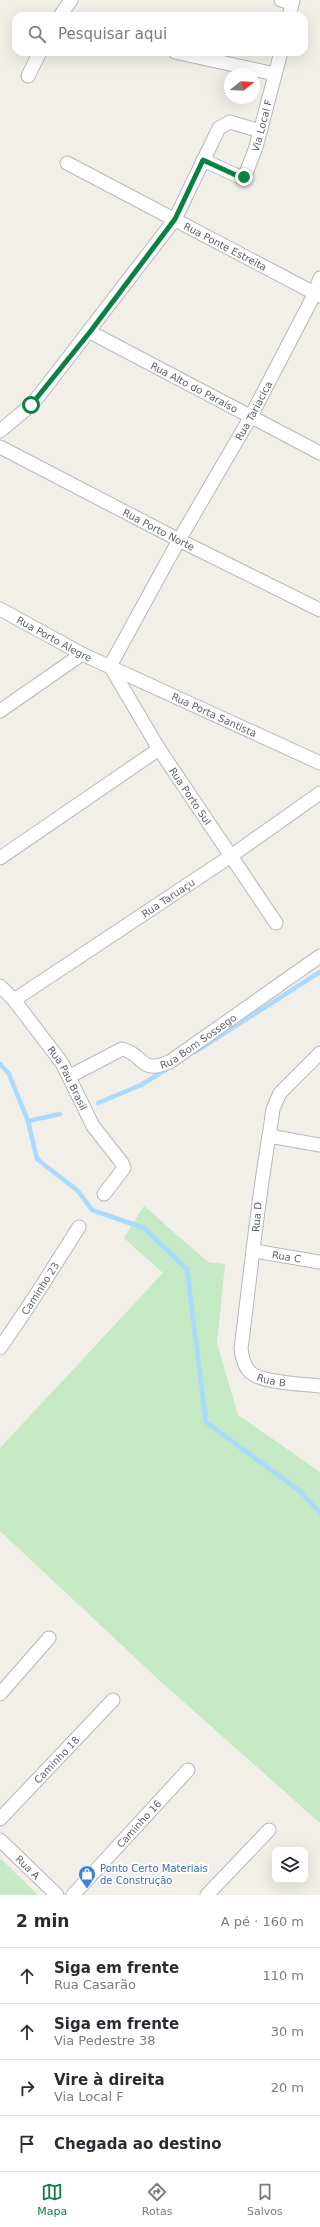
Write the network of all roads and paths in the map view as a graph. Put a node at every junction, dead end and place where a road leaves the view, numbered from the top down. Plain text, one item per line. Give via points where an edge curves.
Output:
1 (71, 0) edge
2 (63, 12) edge
3 (38, 56) edge
4 (193, 56) edge
5 (280, 56) edge
6 (276, 74) junction
7 (28, 76) dead end
8 (260, 131) junction
9 (203, 160) junction
10 (67, 163) dead end
11 (175, 219) junction
12 (320, 278) edge
13 (317, 294) edge
14 (90, 332) junction
15 (250, 418) junction
16 (0, 430) edge
17 (0, 447) edge
18 (320, 453) edge
19 (179, 540) junction
20 (0, 609) edge
21 (320, 610) edge
22 (82, 654) junction
23 (110, 666) junction
24 (0, 711) edge
25 (159, 749) junction
26 (320, 763) edge
27 (320, 793) edge
28 (232, 856) junction
29 (0, 858) edge
30 (276, 923) dead end
31 (320, 956) edge
32 (0, 986) edge
33 (14, 1000) junction
34 (320, 1053) edge
35 (70, 1076) junction
36 (269, 1136) junction
37 (320, 1144) edge
38 (104, 1194) dead end
39 (79, 1227) dead end
40 (254, 1251) junction
41 (320, 1262) edge
42 (0, 1348) edge
43 (240, 1349) joint
44 (320, 1386) edge
45 (49, 1638) dead end
46 (0, 1694) edge
47 (113, 1700) dead end
48 (188, 1770) dead end
49 (0, 1819) edge
50 (269, 1830) dead end
51 (0, 1840) edge
52 (57, 1895) edge
53 (73, 1895) edge
54 (207, 1895) edge

1 - 2 street
3 - 7 street
4 - 6 street
5 - 6 street, Via Local F
6 - 8 street, Via Local F
8 - 9 street via 233,122 223,124
8 - 9 street, Via Local F via 252,159 242,178
9 - 11 street
10 - 11 street, Rua Ponte Estreita
11 - 13 street, Rua Ponte Estreita
11 - 14 street
12 - 13 street, Rua Tariacica
13 - 15 street, Rua Tariacica
14 - 15 street, Rua Alto do Paraíso
14 - 16 street via 31,405
15 - 18 street, Rua Alto do Paraíso
15 - 19 street, Rua Tariacica
17 - 19 street, Rua Porto Norte
19 - 21 street, Rua Porto Norte
19 - 23 street, Rua Tariacica
20 - 22 street, Rua Porto Alegre
22 - 23 street, Rua Porto Alegre
22 - 24 street
23 - 25 street, Rua Porto Sul
23 - 26 street, Rua Porta Santista
25 - 28 street, Rua Porto Sul
25 - 29 street
27 - 28 street, Rua Taruaçu
28 - 30 street, Rua Porto Sul
28 - 33 street, Rua Taruaçu
31 - 35 street, Rua Bom Sossego via 171,1062 149,1066 122,1049
32 - 33 street, Rua Pau Brasil
33 - 35 street, Rua Pau Brasil
34 - 36 street via 280,1093 273,1109
35 - 38 street, Rua Pau Brasil via 93,1126 124,1168
36 - 37 street
36 - 40 street, Rua D via 260,1188
39 - 42 street, Caminho 23
40 - 41 street, Rua C
40 - 43 street, Rua D
43 - 44 street, Rua B via 245,1364 254,1375
45 - 46 street
47 - 49 street, Caminho 18
48 - 53 street, Caminho 16
50 - 54 street
51 - 52 street, Rua A

